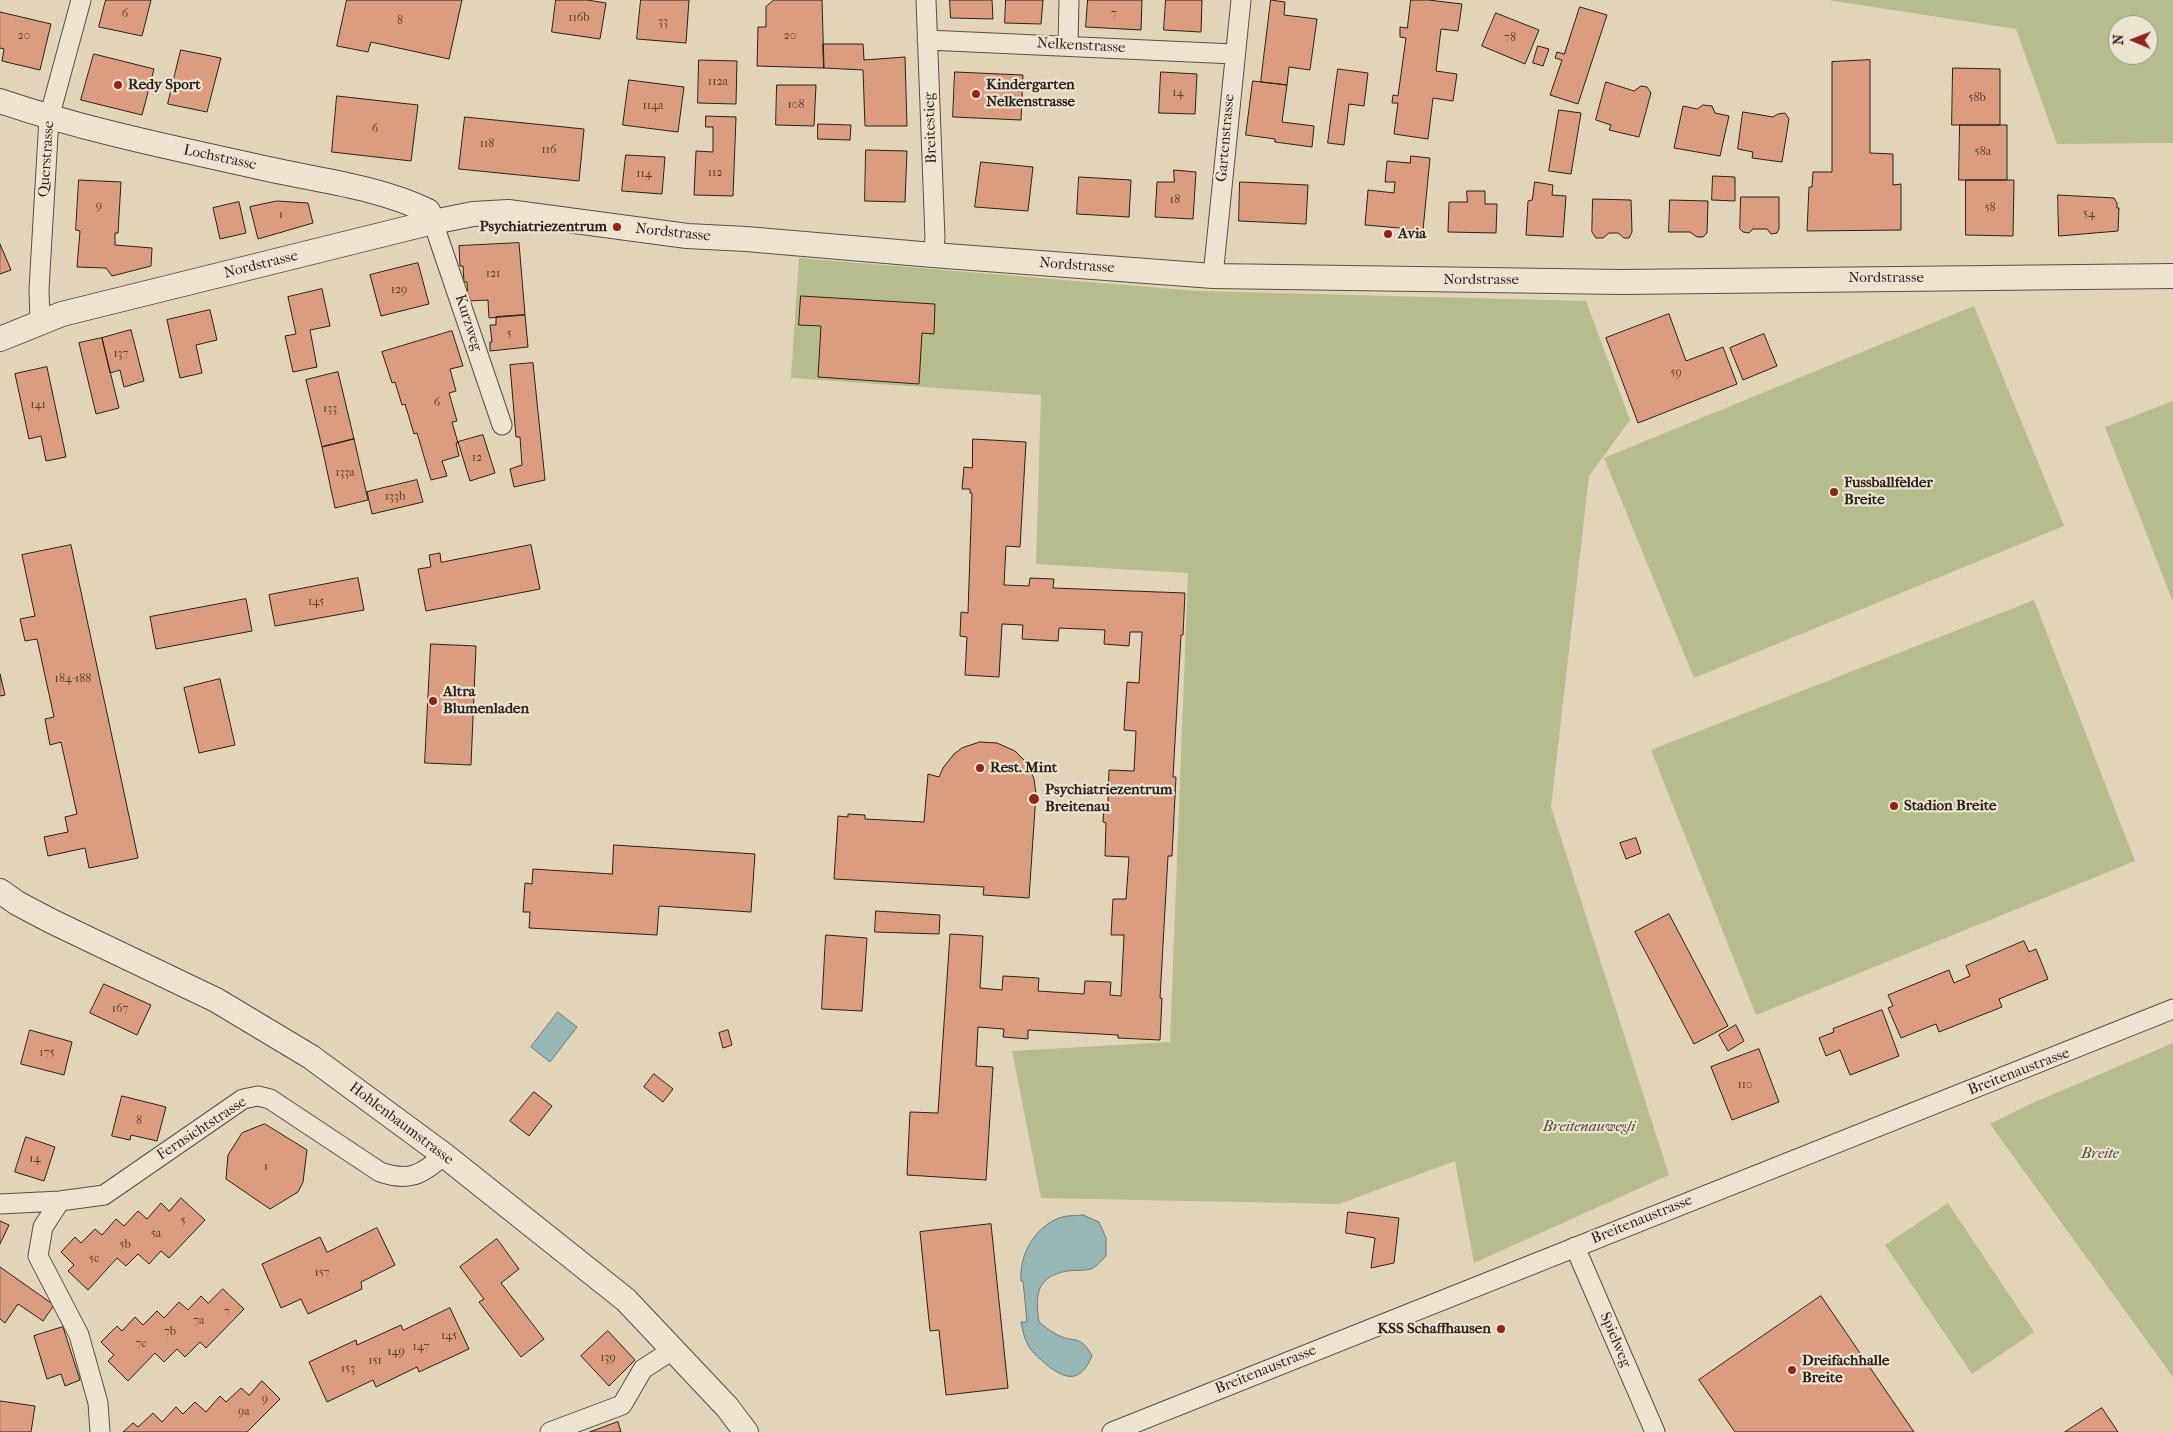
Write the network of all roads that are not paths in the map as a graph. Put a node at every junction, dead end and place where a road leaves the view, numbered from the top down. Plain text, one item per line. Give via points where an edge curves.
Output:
1 (80, 0) edge
2 (926, 0) edge
3 (1069, 0) edge
4 (1241, 0) edge
5 (927, 40) junction
6 (1068, 45) junction
7 (1234, 54) junction
8 (0, 101) edge
9 (50, 118) junction
10 (433, 222) junction
11 (933, 255) junction
12 (1213, 276) junction
13 (2173, 276) edge
14 (40, 322) junction
15 (0, 339) edge
16 (502, 425) dead end
17 (0, 891) edge
18 (2173, 1009) edge
19 (444, 1155) junction
20 (60, 1201) junction
21 (0, 1204) edge
22 (1574, 1247) junction
23 (674, 1349) junction
24 (100, 1432) edge
25 (550, 1432) edge
26 (746, 1432) edge
27 (1112, 1432) edge
28 (1655, 1432) edge

1 - 9 street, Querstrasse
2 - 5 street, Breitestieg
3 - 6 street
4 - 7 street, Gartenstrasse
5 - 6 street, Nelkenstrasse
5 - 11 street, Breitestieg
6 - 7 street, Nelkenstrasse
7 - 12 street, Gartenstrasse
8 - 9 street, Lochstrasse
9 - 10 street, Lochstrasse via 378,191 428,211
9 - 14 street, Querstrasse via 39,289
10 - 11 street, Nordstrasse via 473,214 508,212 687,236
10 - 14 street, Nordstrasse
10 - 16 street, Kurzweg
11 - 12 street, Nordstrasse
12 - 13 street, Nordstrasse via 1621,282
14 - 15 street, Nordstrasse
17 - 19 street, Hohlenbaumstrasse via 51,921 216,1000 311,1057
18 - 22 street, Breitenaustrasse
19 - 20 street, Fernsichtstrasse via 428,1170 408,1177 394,1177 380,1172 270,1099 258,1096 242,1099 104,1195
19 - 23 street, Hohlenbaumstrasse via 626,1300
20 - 21 street, Fernsichtstrasse
20 - 24 street via 43,1227 38,1256 79,1335 98,1403
22 - 27 street, Breitenaustrasse
22 - 28 street, Spielweg
23 - 25 street via 642,1370 622,1405
23 - 26 street, Hohlenbaumstrasse

